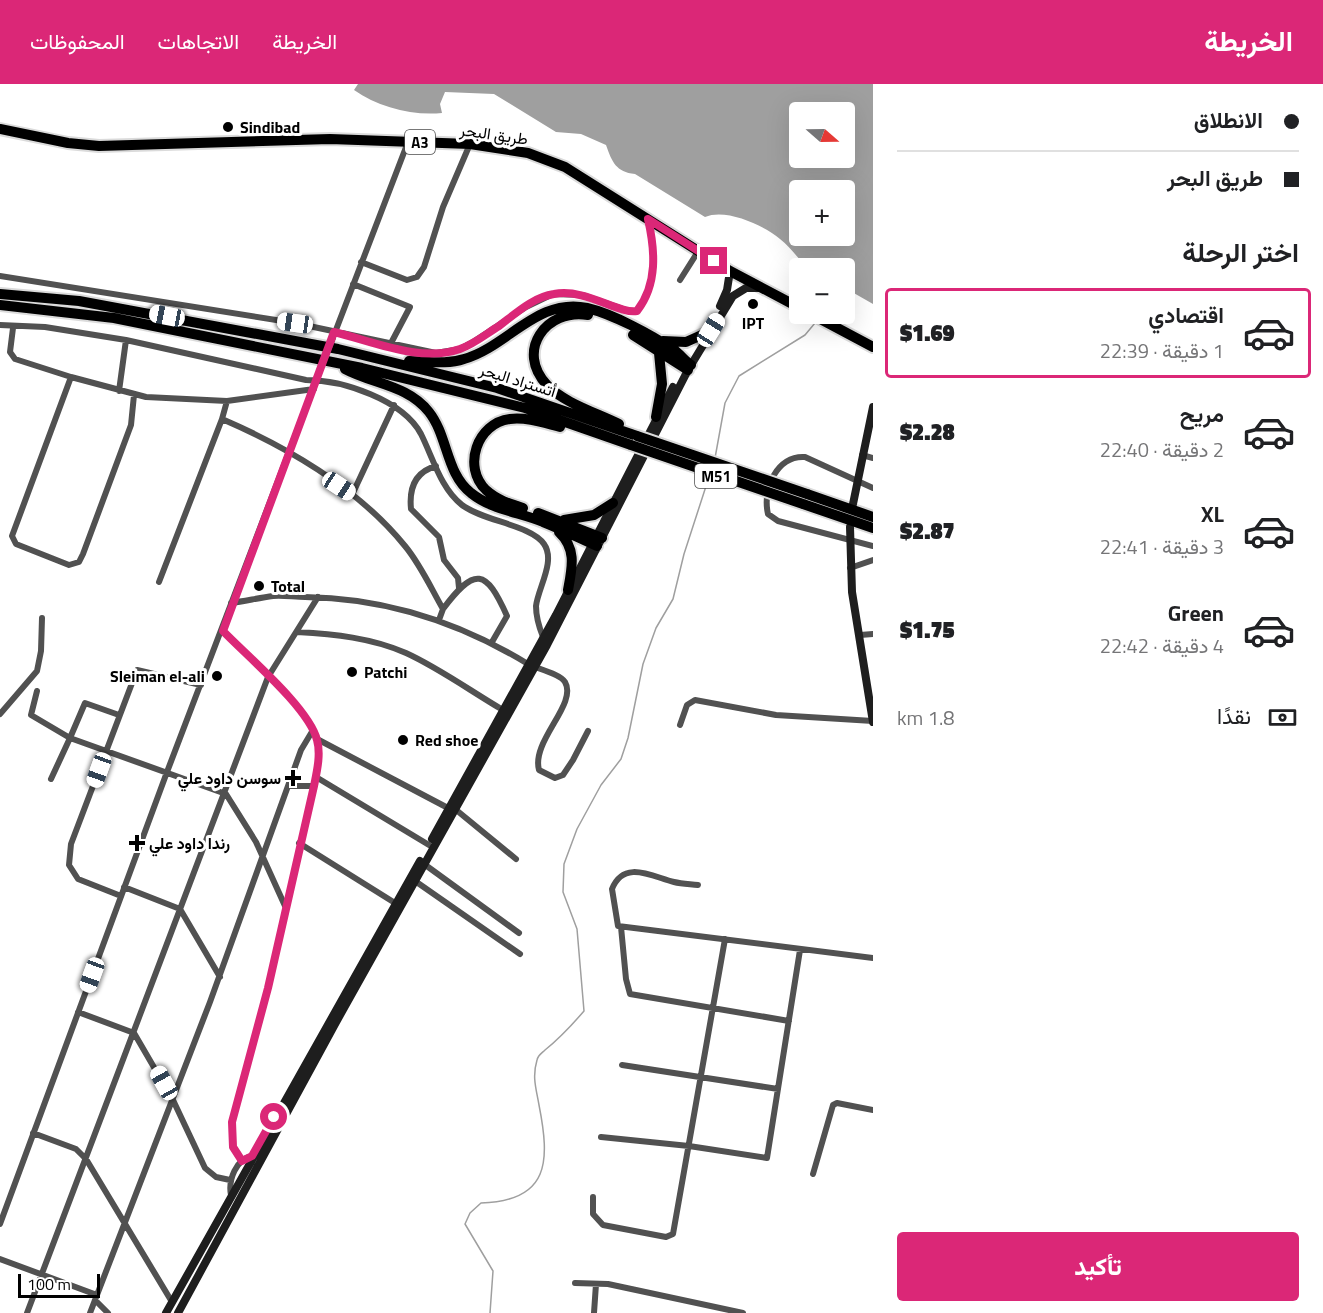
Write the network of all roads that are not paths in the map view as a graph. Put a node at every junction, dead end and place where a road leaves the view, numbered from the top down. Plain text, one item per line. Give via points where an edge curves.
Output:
1 (0, 129) edge
2 (408, 142) junction
3 (470, 144) junction
4 (648, 219) junction
5 (699, 250) junction
6 (361, 262) junction
7 (730, 271) junction
8 (0, 276) edge
9 (680, 280) dead end
10 (353, 284) junction
11 (759, 288) junction
12 (0, 294) edge
13 (789, 303) edge
14 (0, 305) edge
15 (830, 324) edge
16 (0, 325) edge
17 (13, 328) junction
18 (704, 334) junction
19 (333, 335) junction
20 (126, 340) junction
21 (657, 340) junction
22 (390, 345) junction
23 (873, 347) edge
24 (659, 353) junction
25 (334, 362) junction
26 (393, 362) junction
27 (687, 366) junction
28 (318, 377) junction
29 (71, 378) junction
30 (314, 389) junction
31 (118, 391) junction
32 (134, 395) junction
33 (227, 400) junction
34 (394, 405) junction
35 (873, 407) edge
36 (656, 417) junction
37 (222, 419) junction
38 (582, 428) junction
39 (633, 438) junction
40 (289, 451) junction
41 (862, 455) junction
42 (873, 458) edge
43 (436, 466) junction
44 (857, 482) junction
45 (873, 488) edge
46 (352, 495) junction
47 (805, 499) junction
48 (614, 503) junction
49 (853, 504) dead end
50 (873, 517) edge
51 (557, 524) junction
52 (850, 526) dead end
53 (873, 528) edge
54 (849, 540) junction
55 (596, 541) junction
56 (873, 546) edge
57 (873, 560) edge
58 (850, 568) junction
59 (454, 573) junction
60 (475, 578) junction
61 (159, 582) dead end
62 (459, 588) junction
63 (568, 590) junction
64 (318, 597) junction
65 (231, 603) junction
66 (443, 609) junction
67 (42, 618) dead end
68 (439, 620) junction
69 (223, 631) junction
70 (297, 632) junction
71 (873, 634) edge
72 (860, 635) junction
73 (543, 638) junction
74 (492, 642) junction
75 (531, 665) junction
76 (268, 677) junction
77 (201, 685) junction
78 (870, 689) edge
79 (37, 691) dead end
80 (503, 710) junction
81 (0, 714) edge
82 (119, 715) junction
83 (873, 722) edge
84 (680, 725) dead end
85 (313, 730) junction
86 (588, 731) dead end
87 (70, 738) junction
88 (317, 739) junction
89 (106, 750) junction
90 (167, 772) junction
91 (316, 777) junction
92 (51, 778) dead end
93 (289, 786) junction
94 (314, 786) junction
95 (226, 794) junction
96 (452, 808) junction
97 (299, 843) junction
98 (429, 845) junction
99 (263, 855) junction
100 (516, 859) dead end
101 (424, 864) junction
102 (415, 881) junction
103 (698, 885) dead end
104 (124, 887) junction
105 (121, 896) junction
106 (396, 903) junction
107 (285, 906) junction
108 (180, 909) junction
109 (621, 927) junction
110 (519, 933) dead end
111 (725, 939) junction
112 (800, 950) junction
113 (520, 954) dead end
114 (873, 958) edge
115 (220, 977) junction
116 (713, 1006) junction
117 (78, 1012) junction
118 (789, 1021) junction
119 (134, 1033) junction
120 (622, 1065) dead end
121 (700, 1077) junction
122 (778, 1089) junction
123 (173, 1100) junction
124 (873, 1110) edge
125 (33, 1133) junction
126 (601, 1137) dead end
127 (689, 1146) junction
128 (252, 1156) junction
129 (86, 1159) junction
130 (242, 1161) junction
131 (813, 1174) dead end
132 (230, 1180) junction
133 (231, 1195) junction
134 (593, 1197) dead end
135 (0, 1224) edge
136 (126, 1224) junction
137 (0, 1259) edge
138 (42, 1275) junction
139 (575, 1283) dead end
140 (596, 1284) junction
141 (96, 1298) junction
142 (172, 1302) junction
143 (27, 1313) edge
144 (90, 1313) edge
145 (108, 1313) edge
146 (166, 1313) edge
147 (177, 1313) edge
148 (594, 1313) edge
149 (743, 1313) edge

1 - 2 highway, طريق البحر / A3 via 99,146 261,139
2 - 3 highway, طريق البحر / A3
2 - 6 street
3 - 4 highway, طريق البحر / A3 via 528,153 565,167
3 - 6 street via 417,277 407,280
4 - 5 highway, طريق البحر / A3
4 - 22 street via 654,262 650,285 637,311 583,294 553,294 460,349 436,354
5 - 7 highway, طريق البحر / A3
5 - 9 street
6 - 10 street
7 - 11 highway, طريق البحر / A3
7 - 18 main road via 724,301
8 - 19 street
10 - 19 street
10 - 22 street via 410,307
11 - 13 highway, طريق البحر / A3
11 - 27 main road via 746,288 733,296
12 - 26 highway, أتستراد البحر / M51 via 144,312
14 - 25 highway, أتستراد البحر / M51 via 114,318
15 - 23 highway
16 - 17 street
17 - 20 street via 45,327
17 - 29 street via 12,357
18 - 21 highway via 675,344
18 - 27 main road
19 - 22 street
19 - 28 street, bridge
20 - 28 street via 298,379
20 - 31 street
21 - 26 highway via 600,312 561,307 538,316 464,360
21 - 27 highway via 673,349
24 - 27 highway
24 - 36 highway via 662,384
24 - 39 highway via 629,332 579,313 558,318 542,330 534,351 535,367 547,385 564,398 621,424
25 - 38 highway, أتستراد البحر / M51 via 502,402
25 - 51 highway via 400,389 421,404 437,426 453,468 469,492 498,507
26 - 39 highway, أتستراد البحر / M51 via 528,397
27 - 36 main road
27 - 55 main road
28 - 30 street
28 - 34 street
29 - 31 street
29 - 32 street via 12,536 16,544 69,565 79,562 83,554 129,430
30 - 33 street
30 - 40 street
31 - 32 street
32 - 33 street
33 - 37 street
34 - 43 street via 414,423
34 - 46 street
35 - 41 main road
36 - 48 main road
37 - 40 street
37 - 61 street
38 - 39 highway, أتستراد البحر / M51
38 - 51 highway via 508,419 490,428 476,448 475,469 484,488 504,502
39 - 47 highway, أتستراد البحر / M51, bridge
40 - 46 street
40 - 65 street
41 - 42 street
41 - 44 main road
43 - 59 street via 416,478 410,495 411,509 439,537 444,560
43 - 73 street via 452,495 468,510 532,535 545,545 548,559 536,605
44 - 45 street
44 - 49 main road
44 - 54 street via 805,457 788,459 776,471 766,506 768,514 778,521
46 - 66 street via 407,548
47 - 50 highway, أتستراد البحر / M51
47 - 53 highway, أتستراد البحر / M51
48 - 51 highway via 594,515
48 - 55 main road
51 - 55 highway
51 - 63 highway via 572,550
52 - 54 main road
54 - 56 street
54 - 58 main road
55 - 63 main road
55 - 75 main road
57 - 58 street
58 - 72 main road
59 - 60 street
59 - 62 street
60 - 62 street
60 - 74 street via 495,590 507,616
62 - 66 street
63 - 73 main road
64 - 65 street via 274,596
64 - 68 street via 374,602
64 - 70 street
65 - 69 street
66 - 68 street
67 - 81 street via 37,671
68 - 74 street
69 - 76 street
69 - 77 street
70 - 76 street
70 - 80 street via 352,637 390,646
71 - 72 street
72 - 78 main road
73 - 75 main road
74 - 75 street
75 - 80 main road
75 - 86 street via 561,678 566,688 565,703 538,752 539,770 555,778 563,775
75 - 96 main road
76 - 85 street
76 - 95 street
77 - 82 street via 137,670
77 - 90 street
78 - 83 main road
79 - 87 street via 31,716
80 - 96 main road
82 - 87 street via 85,703
82 - 89 street
83 - 84 street via 776,715 694,700 687,705
85 - 88 street
85 - 93 street
87 - 89 street
87 - 92 street
88 - 91 street
88 - 96 street
89 - 90 street
89 - 105 street via 68,858 78,879
90 - 95 street
90 - 104 street
91 - 94 street
91 - 98 street
93 - 94 street
93 - 99 street
94 - 97 street
95 - 99 street
95 - 108 street
96 - 98 main road
96 - 100 street
96 - 101 main road
97 - 106 street
97 - 107 street
98 - 106 main road
99 - 107 street
99 - 115 street
101 - 102 main road
101 - 110 street
102 - 113 street
102 - 147 main road
103 - 109 street via 674,882 640,870 624,875 612,889 616,922
104 - 105 street
104 - 108 street
105 - 117 street
106 - 128 main road
107 - 130 street via 268,988 232,1122 233,1147
108 - 115 street
108 - 119 street
109 - 111 street
109 - 116 street via 630,994
111 - 112 street
111 - 116 street
112 - 114 street
112 - 118 street
115 - 123 street
116 - 118 street
116 - 121 street
117 - 119 street
117 - 125 street
118 - 122 street
119 - 123 street
119 - 129 street
120 - 121 street
121 - 122 street
121 - 127 street
122 - 127 street via 767,1158
123 - 132 street via 206,1168 216,1177
123 - 136 street
124 - 131 street via 833,1105
125 - 129 street via 76,1149
125 - 135 street
126 - 127 street
127 - 134 street via 675,1230 670,1236 603,1225 593,1214
128 - 130 street
128 - 133 main road
129 - 136 street
129 - 138 street
130 - 132 street
132 - 133 street
133 - 142 main road
136 - 141 street
136 - 142 street
137 - 138 street
138 - 141 street
138 - 143 street
139 - 140 street
140 - 148 street
140 - 149 street
141 - 144 street
141 - 145 street
142 - 146 main road

